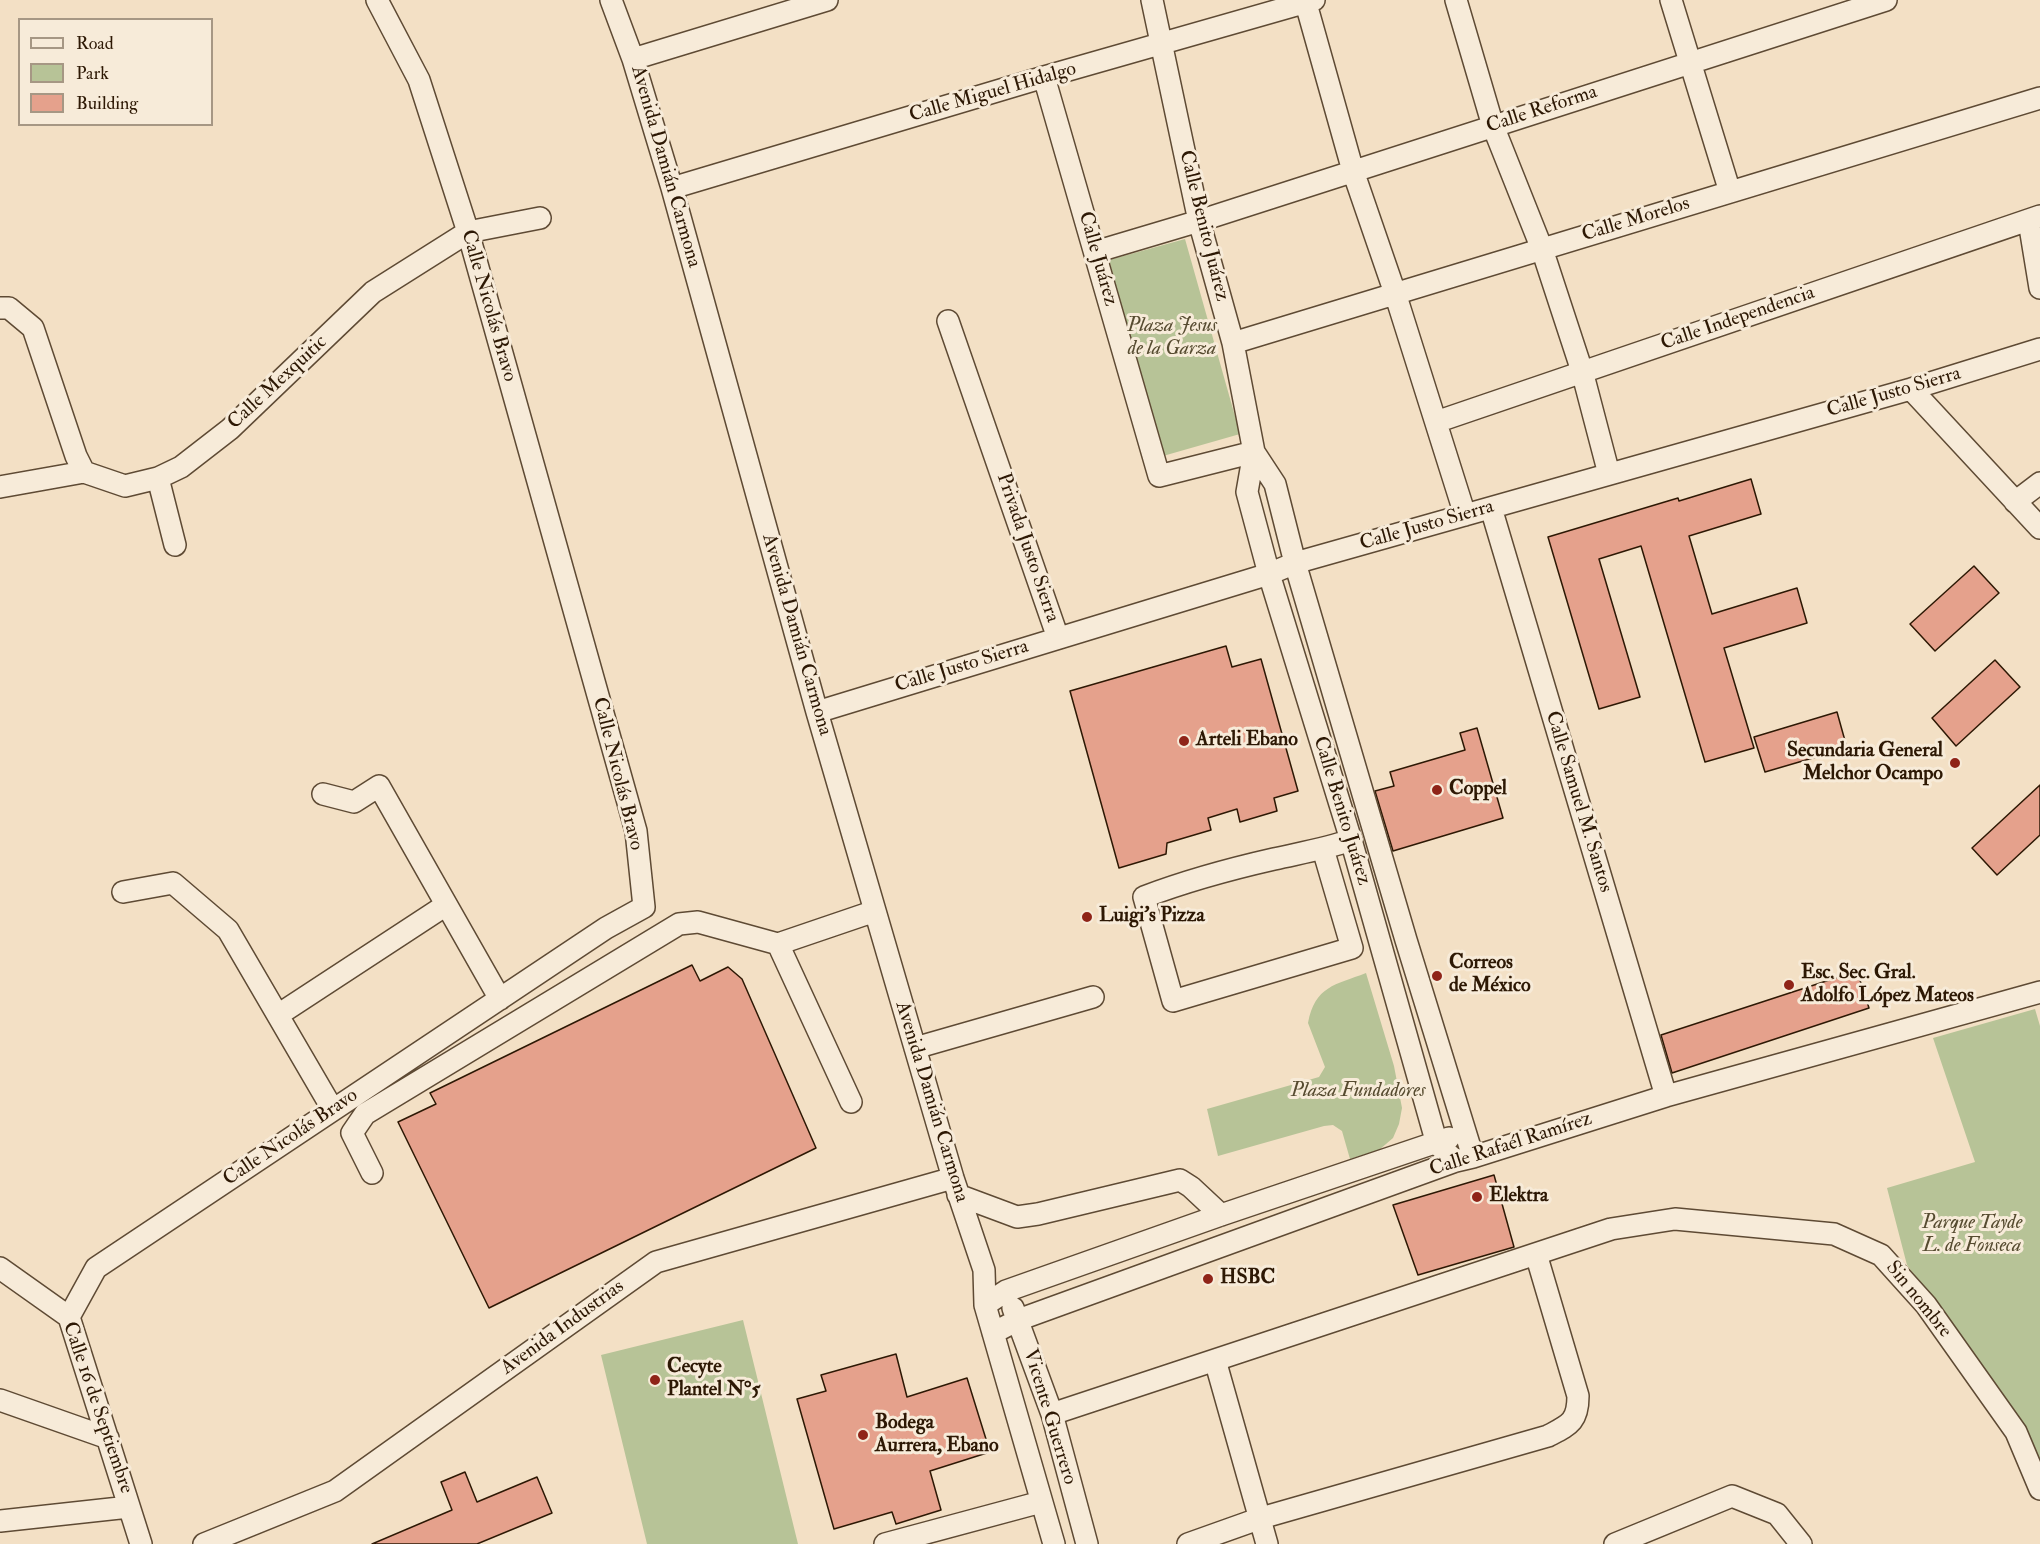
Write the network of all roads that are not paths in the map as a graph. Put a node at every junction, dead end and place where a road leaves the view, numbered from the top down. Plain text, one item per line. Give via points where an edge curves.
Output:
1 (377, 0) edge
2 (611, 0) edge
3 (828, 0) edge
4 (1152, 0) edge
5 (1456, 0) edge
6 (1671, 0) edge
7 (1886, 0) edge
8 (1308, 1) edge
9 (1163, 44) junction
10 (633, 58) junction
11 (1690, 63) junction
12 (1044, 77) junction
13 (2040, 98) edge
14 (1493, 126) junction
15 (1353, 171) junction
16 (672, 188) junction
17 (1730, 192) junction
18 (540, 218) dead end
19 (2034, 218) edge
20 (1199, 221) junction
21 (468, 232) junction
22 (1542, 249) junction
23 (1095, 252) junction
24 (2040, 288) edge
25 (1395, 293) junction
26 (0, 308) edge
27 (948, 321) dead end
28 (1233, 343) junction
29 (2040, 349) edge
30 (1582, 371) junction
31 (1911, 389) junction
32 (1436, 422) junction
33 (1254, 452) junction
34 (84, 472) junction
35 (1609, 474) junction
36 (158, 478) junction
37 (2040, 483) edge
38 (0, 487) edge
39 (2015, 502) junction
40 (1491, 508) junction
41 (1465, 515) junction
42 (2040, 528) edge
43 (175, 545) dead end
44 (1295, 563) junction
45 (1269, 574) junction
46 (1059, 638) junction
47 (817, 712) junction
48 (323, 794) dead end
49 (1351, 840) junction
50 (1323, 849) junction
51 (123, 892) dead end
52 (447, 905) junction
53 (875, 911) junction
54 (1406, 940) junction
55 (778, 944) junction
56 (1382, 947) junction
57 (2040, 992) edge
58 (1093, 997) dead end
59 (500, 999) junction
60 (279, 1015) junction
61 (915, 1048) junction
62 (1666, 1096) junction
63 (851, 1101) dead end
64 (333, 1110) junction
65 (1464, 1132) junction
66 (1437, 1144) junction
67 (1465, 1159) junction
68 (372, 1173) dead end
69 (956, 1186) junction
70 (1221, 1215) junction
71 (1536, 1254) junction
72 (0, 1268) edge
73 (984, 1270) junction
74 (1006, 1291) junction
75 (985, 1305) junction
76 (69, 1317) junction
77 (1018, 1320) junction
78 (993, 1333) junction
79 (1215, 1360) junction
80 (0, 1400) edge
81 (1052, 1414) junction
82 (108, 1438) junction
83 (2040, 1489) edge
84 (1041, 1502) junction
85 (129, 1507) junction
86 (1261, 1518) junction
87 (0, 1521) edge
88 (141, 1544) edge
89 (204, 1544) edge
90 (885, 1544) edge
91 (1054, 1544) edge
92 (1087, 1544) edge
93 (1188, 1544) edge
94 (1267, 1544) edge
95 (1615, 1544) edge
96 (1802, 1544) edge

1 - 21 street, Calle Nicolás Bravo via 419,80
2 - 10 street, Avenida Damián Carmona
3 - 10 street
4 - 9 street, Calle Benito Juárez
5 - 14 street
6 - 11 street
7 - 11 street, Calle Reforma
8 - 9 street, Calle Miguel Hidalgo
8 - 15 street
9 - 12 street, Calle Miguel Hidalgo
9 - 20 street, Calle Benito Juárez
10 - 16 street, Avenida Damián Carmona
11 - 14 street, Calle Reforma
11 - 17 street
12 - 16 street, Calle Miguel Hidalgo
12 - 23 street, Calle Juárez
13 - 17 street, Calle Morelos
14 - 15 street, Calle Reforma
14 - 22 street
15 - 20 street, Calle Reforma
15 - 25 street
16 - 47 street, Avenida Damián Carmona
17 - 22 street, Calle Morelos
18 - 21 street, Calle Mexquitic
19 - 24 street
19 - 30 street, Calle Independencia
20 - 23 street, Calle Reforma
20 - 28 street, Calle Benito Juárez
21 - 36 street, Calle Mexquitic via 373,292 230,429 182,467
21 - 59 street, Calle Nicolás Bravo via 636,831 644,906
22 - 25 street, Calle Morelos
22 - 30 street
23 - 33 street, Calle Juárez via 1160,476
25 - 28 street, Calle Morelos
25 - 32 street
26 - 34 street via 9,308 33,328
27 - 46 street, Privada Justo Sierra
28 - 33 street, Calle Benito Juárez
29 - 31 street, Calle Justo Sierra
30 - 32 street, Calle Independencia
30 - 35 street
31 - 35 street, Calle Justo Sierra
31 - 39 street
32 - 41 street
33 - 44 street, Calle Benito Juárez via 1275,484
33 - 45 street, Calle Benito Juárez via 1247,492
34 - 36 street, Calle Mexquitic via 125,486
34 - 38 street, Calle Mexquitic
35 - 40 street, Calle Justo Sierra
36 - 43 street
37 - 39 street
39 - 42 street
40 - 41 street, Calle Justo Sierra
40 - 62 street, Calle Samuel M. Santos
41 - 44 street, Calle Justo Sierra
44 - 45 street, Calle Justo Sierra
44 - 54 street, Calle Benito Juárez
45 - 46 street, Calle Justo Sierra
45 - 49 street, Calle Benito Juárez
46 - 47 street, Calle Justo Sierra
47 - 53 street, Avenida Damián Carmona
48 - 52 street via 354,802 380,786
49 - 50 street
49 - 56 street, Calle Benito Juárez
50 - 50 street via 1352,948 1173,1001 1144,897 1175,885
51 - 60 street via 173,883 228,930
52 - 59 street
52 - 60 street
53 - 55 street
53 - 61 street, Avenida Damián Carmona
54 - 56 street
54 - 65 street, Calle Benito Juárez
55 - 63 street
55 - 68 street via 698,922 679,924 365,1114 352,1132
56 - 66 street, Calle Benito Juárez
57 - 62 street, Calle Rafaél Ramírez
58 - 61 street
59 - 64 street, Calle Nicolás Bravo
60 - 64 street
61 - 69 street, Avenida Damián Carmona
62 - 67 street, Calle Rafaél Ramírez
64 - 76 street, Calle Nicolás Bravo via 96,1268
65 - 66 street, Calle Rafaél Ramírez
65 - 67 street, Calle Benito Juárez
66 - 67 street
66 - 70 street, Calle Rafaél Ramírez
67 - 77 street, Calle Rafaél Ramírez
69 - 70 street via 1017,1217 1179,1180
69 - 73 street, Avenida Damián Carmona
69 - 89 street, Avenida Industrias via 656,1262 335,1491
70 - 74 street, Calle Rafaél Ramírez
71 - 79 street, Sin nombre
71 - 83 street, Sin nombre via 1611,1229 1675,1219 1834,1234 1881,1255 1926,1305 2016,1432
71 - 86 street via 1578,1396 1578,1411 1568,1425 1548,1436
72 - 76 street, Calle 16 de Septiembre
73 - 74 street, Avenida Damián Carmona
73 - 75 street, Avenida Damián Carmona
74 - 75 street, Calle Rafaél Ramírez
74 - 77 street, Vicente Guerrero
75 - 78 street, Vicente Guerrero
76 - 82 street, Calle 16 de Septiembre
77 - 78 street, Calle Rafaél Ramírez
77 - 81 street, Vicente Guerrero
78 - 84 street, Vicente Guerrero
79 - 81 street, Sin nombre
79 - 86 street
80 - 82 street
81 - 92 street, Vicente Guerrero
82 - 85 street, Calle 16 de Septiembre
84 - 90 street
84 - 91 street, Vicente Guerrero
85 - 87 street
85 - 88 street, Calle 16 de Septiembre
86 - 93 street
86 - 94 street
95 - 96 street via 1732,1496 1777,1515

